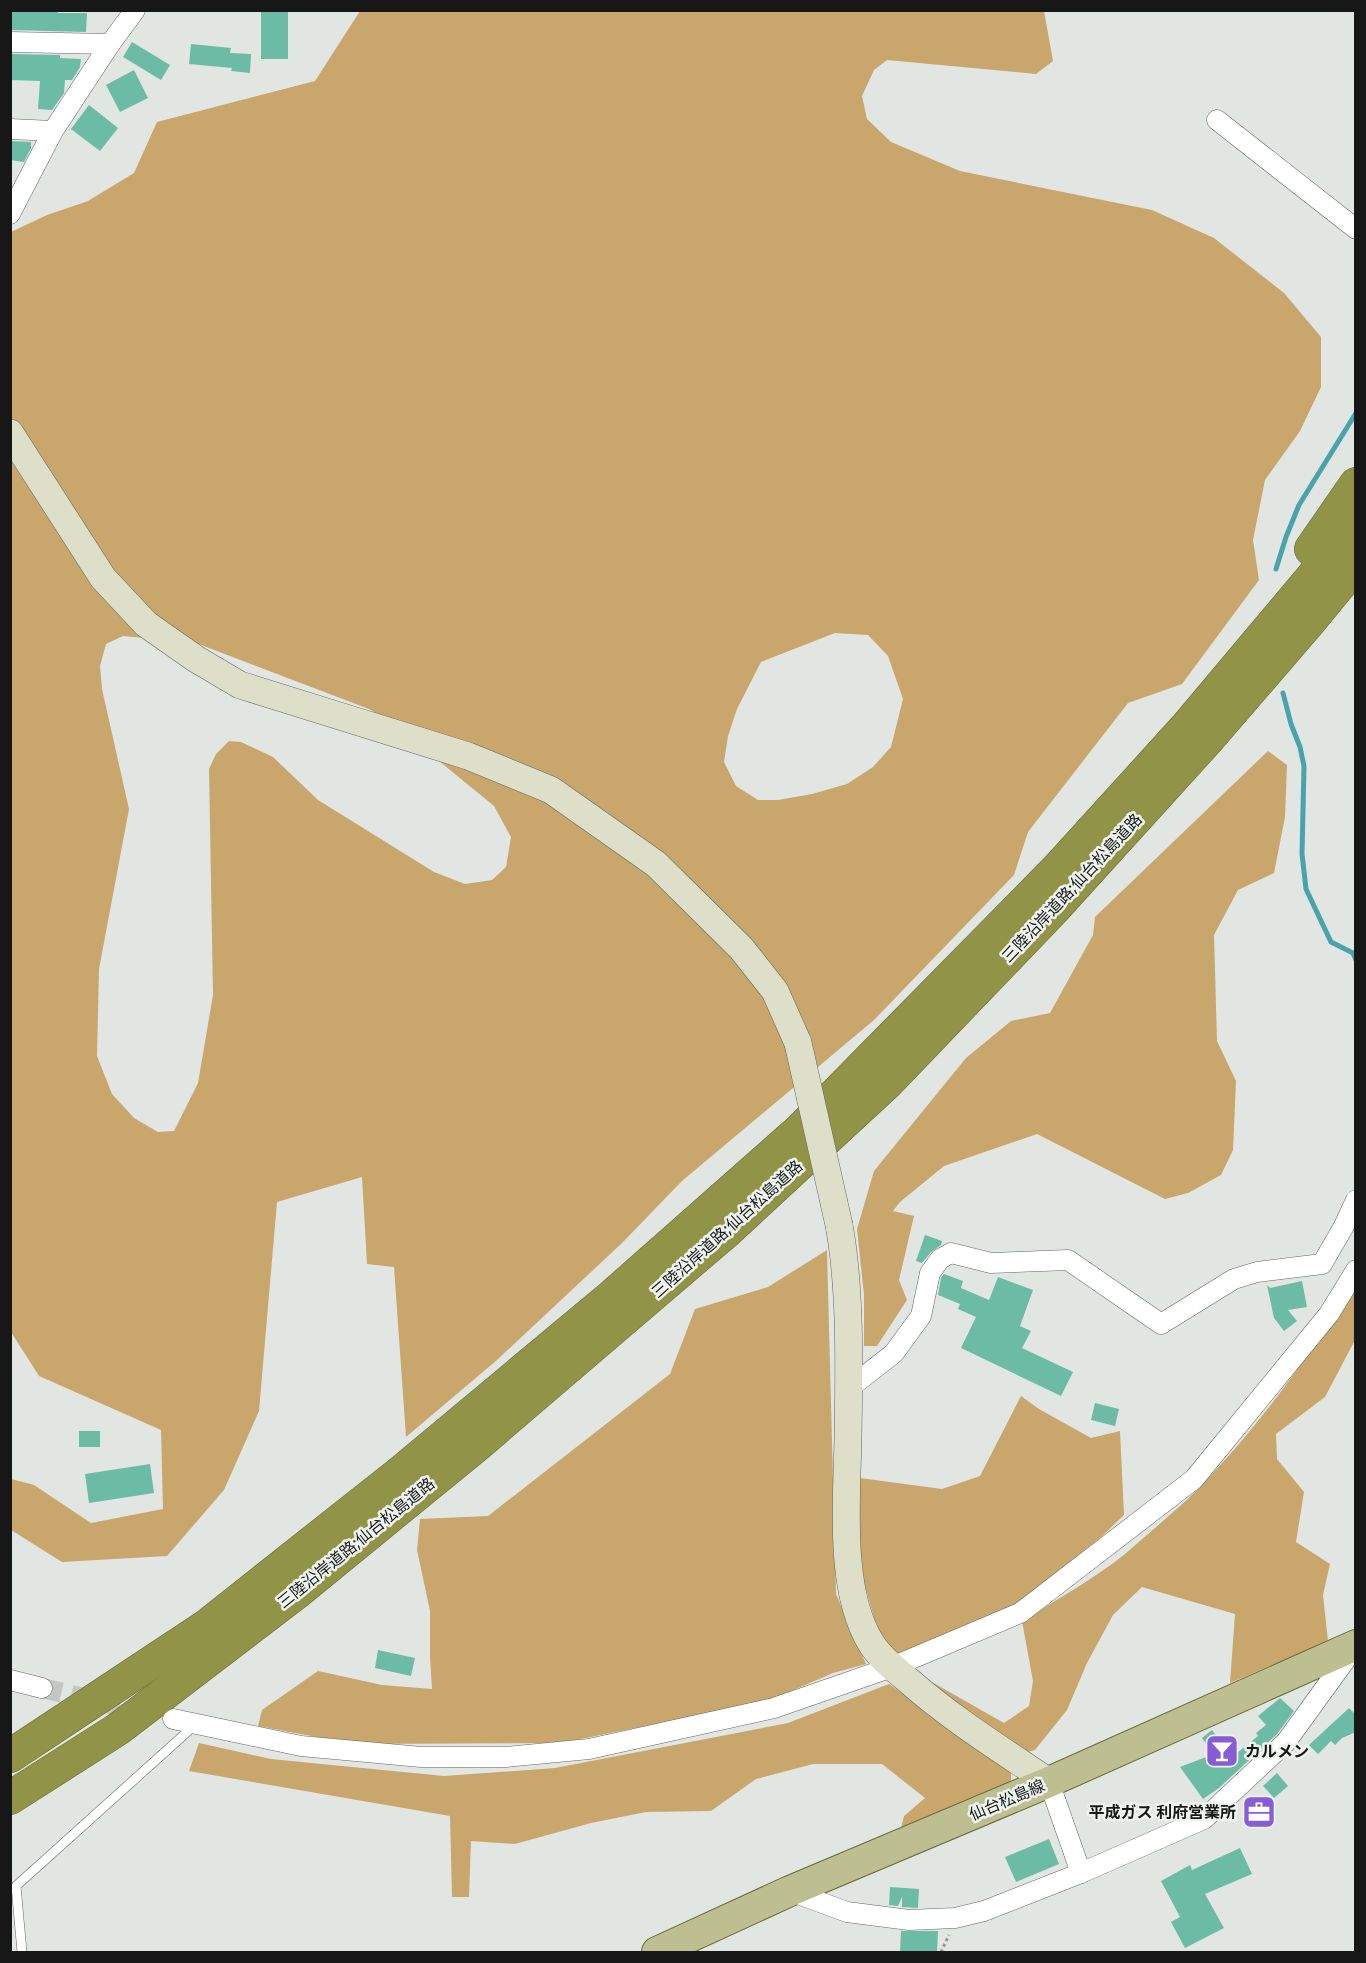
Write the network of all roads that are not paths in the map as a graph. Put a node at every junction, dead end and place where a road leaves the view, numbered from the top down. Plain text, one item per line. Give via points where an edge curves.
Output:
1 (135, 10) edge
2 (10, 42) edge
3 (110, 44) junction
4 (1217, 120) dead end
5 (10, 129) edge
6 (53, 131) junction
7 (10, 214) edge
8 (1356, 229) edge
9 (10, 433) edge
10 (1356, 484) edge
11 (1356, 525) edge
12 (1356, 565) edge
13 (1356, 591) edge
14 (1199, 731) junction
15 (1356, 1200) edge
16 (1356, 1270) edge
17 (848, 1389) junction
18 (1356, 1645) edge
19 (892, 1666) junction
20 (10, 1680) edge
21 (42, 1688) tunnel mouth
22 (67, 1719) junction
23 (173, 1719) dead end
24 (196, 1724) junction
25 (10, 1744) edge
26 (10, 1756) edge
27 (1049, 1782) junction
28 (10, 1798) edge
29 (1080, 1873) junction
30 (790, 1891) junction
31 (22, 1953) edge
32 (657, 1953) edge

1 - 3 street
2 - 3 street
3 - 6 street
4 - 8 street
5 - 6 street
6 - 7 street
9 - 17 street, bridge via 103,578 146,624 240,685 468,756 551,790 656,864 741,948 775,991 798,1044 843,1246
10 - 14 highway
11 - 14 highway, 三陸沿岸道路;仙台松島道路
12 - 14 highway, 三陸沿岸道路;仙台松島道路 via 1310,621
13 - 14 highway via 1333,616
14 - 22 highway, 三陸沿岸道路;仙台松島道路 via 801,1129 612,1296 401,1472 205,1627
14 - 28 highway, 三陸沿岸道路;仙台松島道路 via 1053,910 888,1082 727,1231 296,1593 118,1729
15 - 17 street via 1322,1264 1257,1272 1234,1279 1161,1324 1068,1260 991,1263 951,1252 930,1273 921,1316 894,1353
16 - 19 street via 1329,1314 1194,1479 1020,1613
17 - 19 street via 850,1583 871,1643
18 - 27 main road, 仙台松島線
18 - 29 street via 1286,1742 1204,1819
19 - 24 street via 763,1711 589,1749 506,1757 421,1757 301,1746
19 - 27 street via 948,1712
20 - 21 street
22 - 25 highway
22 - 26 highway, 三陸沿岸道路;仙台松島道路
23 - 24 street
24 - 31 lane via 16,1886
27 - 29 street
27 - 30 main road, 仙台松島線
29 - 30 street via 984,1911 955,1918 909,1920 847,1912
30 - 32 main road, 仙台松島線

